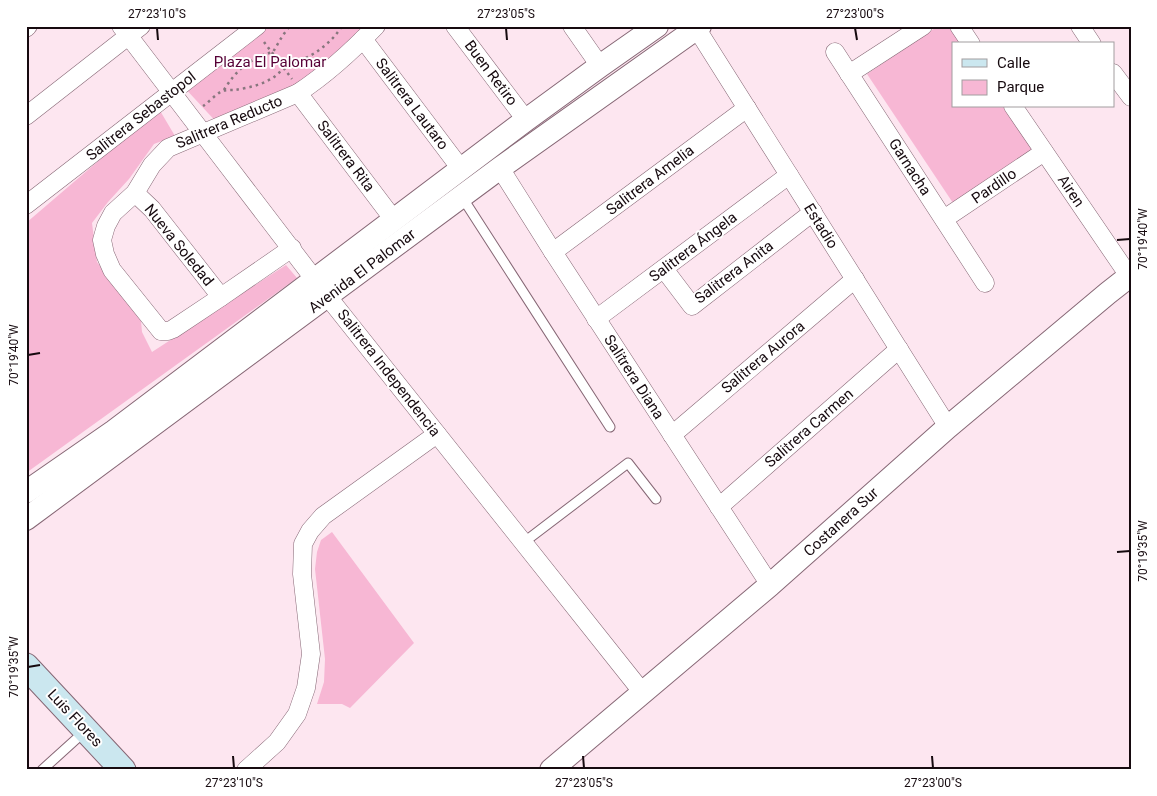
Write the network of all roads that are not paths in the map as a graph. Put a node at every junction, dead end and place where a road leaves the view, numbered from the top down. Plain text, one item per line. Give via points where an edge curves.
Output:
1 (376, 26) edge
2 (455, 26) edge
3 (572, 26) edge
4 (657, 26) edge
5 (923, 26) edge
6 (959, 26) edge
7 (1080, 26) edge
8 (698, 27) edge
9 (255, 28) edge
10 (130, 29) edge
11 (363, 39) junction
12 (970, 42) edge
13 (1091, 42) edge
14 (835, 52) dead end
15 (600, 66) junction
16 (849, 74) junction
17 (1114, 74) edge
18 (172, 92) junction
19 (300, 92) junction
20 (1131, 97) edge
21 (747, 108) junction
22 (1014, 108) edge
23 (26, 116) edge
24 (526, 120) junction
25 (202, 133) junction
26 (1044, 152) junction
27 (500, 168) junction
28 (461, 169) junction
29 (789, 175) junction
30 (135, 193) junction
31 (462, 197) junction
32 (26, 205) edge
33 (812, 212) junction
34 (394, 220) junction
35 (944, 220) junction
36 (292, 248) junction
37 (553, 252) junction
38 (664, 269) junction
39 (1130, 276) edge
40 (855, 279) junction
41 (985, 283) dead end
42 (321, 288) junction
43 (221, 297) junction
44 (596, 319) junction
45 (899, 349) junction
46 (948, 426) junction
47 (610, 427) dead end
48 (436, 434) junction
49 (672, 435) junction
50 (26, 492) edge
51 (656, 500) dead end
52 (719, 507) junction
53 (26, 519) edge
54 (523, 543) junction
55 (770, 585) junction
56 (26, 666) edge
57 (643, 693) junction
58 (86, 730) junction
59 (42, 770) edge
60 (123, 770) edge
61 (246, 770) edge
62 (551, 770) edge

1 - 11 street, Salitrera Reducto
2 - 24 street, Buen Retiro
3 - 15 street
4 - 15 street, Avenida El Palomar
5 - 16 street
6 - 12 street
7 - 13 street
8 - 21 street, Estadio
8 - 27 street, Avenida El Palomar
9 - 18 street, Salitrera Sebastopol
10 - 18 street, Salitrera Independencia
10 - 23 street
11 - 19 street, Salitrera Reducto
11 - 28 street, Salitrera Lautaro
14 - 16 street, Garnacha
15 - 24 street, Avenida El Palomar
16 - 35 street, Garnacha
17 - 20 street
18 - 25 street, Salitrera Independencia
18 - 32 street, Salitrera Sebastopol
19 - 25 street, Salitrera Reducto
19 - 34 street, Salitrera Rita
21 - 29 street, Estadio
21 - 37 street, Salitrera Amelia
22 - 26 street, Airen
24 - 28 street, Avenida El Palomar
25 - 30 street, Salitrera Reducto via 168,148 152,165
25 - 36 street, Salitrera Independencia
26 - 35 street, Pardillo
26 - 39 street, Airen
27 - 31 street, Avenida El Palomar
27 - 37 street, Salitrera Diana
28 - 34 street, Avenida El Palomar
29 - 33 street, Estadio
29 - 38 street, Salitrera Ángela
30 - 43 street, Nueva Soledad via 152,209
30 - 43 street, Salitrera Reducto via 113,213 102,240 112,270 161,331 173,330
31 - 42 street, Avenida El Palomar
31 - 47 lane
33 - 38 street, Salitrera Anita via 692,306
33 - 40 street, Estadio
34 - 42 street, Avenida El Palomar
35 - 41 street, Garnacha
36 - 42 street, Salitrera Independencia
36 - 43 street, Salitrera Reducto
37 - 44 street, Salitrera Diana
38 - 44 street, Salitrera Ángela
39 - 46 street, Costanera Sur
40 - 45 street, Estadio
40 - 49 street, Salitrera Aurora
42 - 48 street, Salitrera Independencia
42 - 50 street, Avenida El Palomar
42 - 53 street, Avenida El Palomar
44 - 49 street, Salitrera Diana
45 - 46 street, Estadio
45 - 52 street, Salitrera Carmen
46 - 55 street, Costanera Sur
48 - 54 street, Salitrera Independencia
48 - 61 street via 323,516 310,531 303,544 302,574 311,654 306,688 297,714 276,742
49 - 52 street, Salitrera Diana
51 - 54 lane via 628,463
52 - 55 street, Salitrera Diana
54 - 57 street, Salitrera Independencia
55 - 57 street, Costanera Sur
56 - 58 main road, Luis Flores
57 - 62 street, Costanera Sur
58 - 59 lane
58 - 60 main road, Luis Flores

